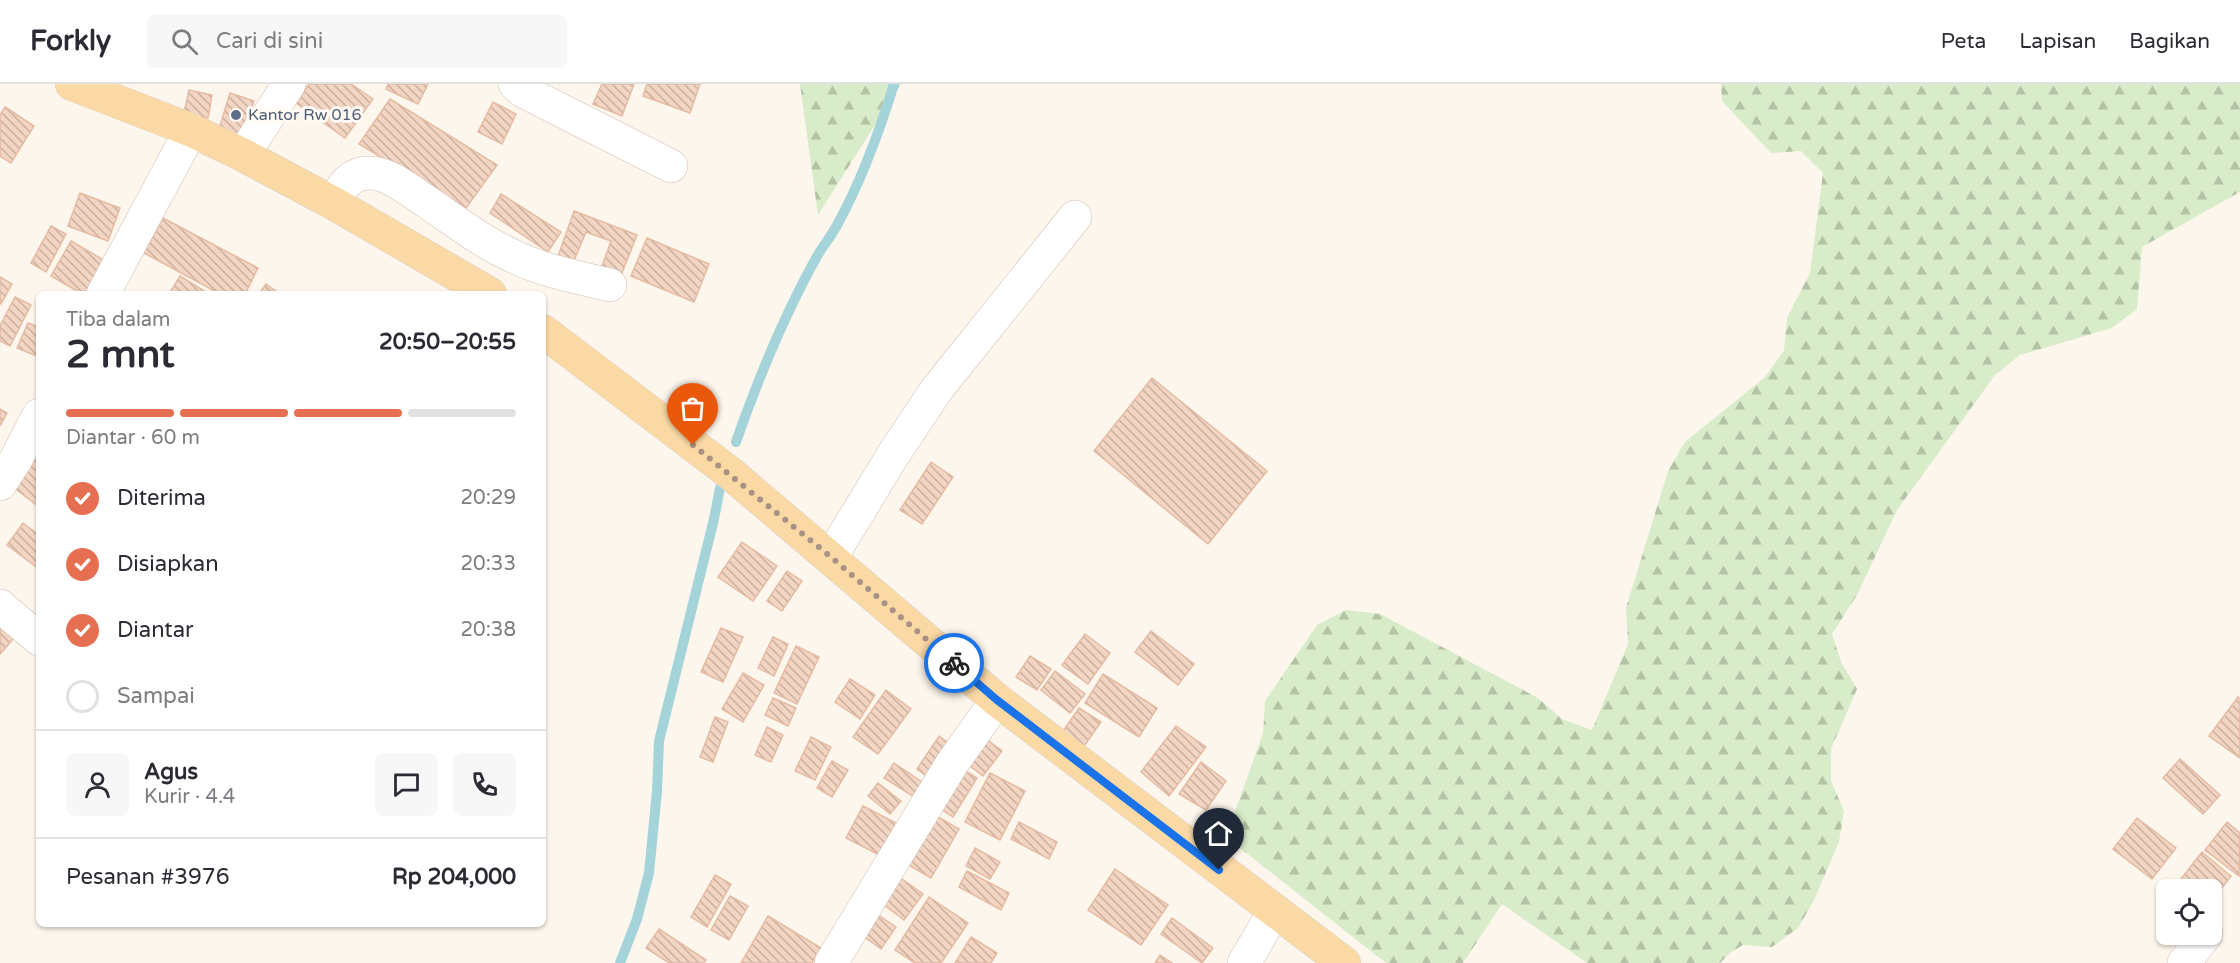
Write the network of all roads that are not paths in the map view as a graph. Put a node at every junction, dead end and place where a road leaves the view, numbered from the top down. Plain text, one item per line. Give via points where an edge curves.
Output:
1 (72, 84) edge
2 (289, 84) edge
3 (515, 84) edge
4 (191, 130) junction
5 (243, 155) junction
6 (670, 166) dead end
7 (333, 203) junction
8 (1075, 217) dead end
9 (610, 285) dead end
10 (105, 291) edge
11 (485, 291) edge
12 (546, 333) edge
13 (36, 421) edge
14 (0, 484) edge
15 (831, 557) junction
16 (0, 606) edge
17 (36, 636) edge
18 (997, 700) junction
19 (1274, 912) junction
20 (2198, 945) edge
21 (831, 963) edge
22 (1244, 963) edge
23 (1344, 963) edge
24 (2184, 963) edge

1 - 4 main road
2 - 5 street
3 - 6 street
4 - 5 main road
4 - 10 street
5 - 7 main road
7 - 9 street via 345,182 355,175 371,173 395,181 512,256
7 - 11 main road
8 - 15 street via 937,389
12 - 15 main road via 730,473
13 - 14 street
15 - 18 main road
16 - 17 street
18 - 19 main road
18 - 21 street via 951,765
19 - 22 street
19 - 23 main road
20 - 24 street

